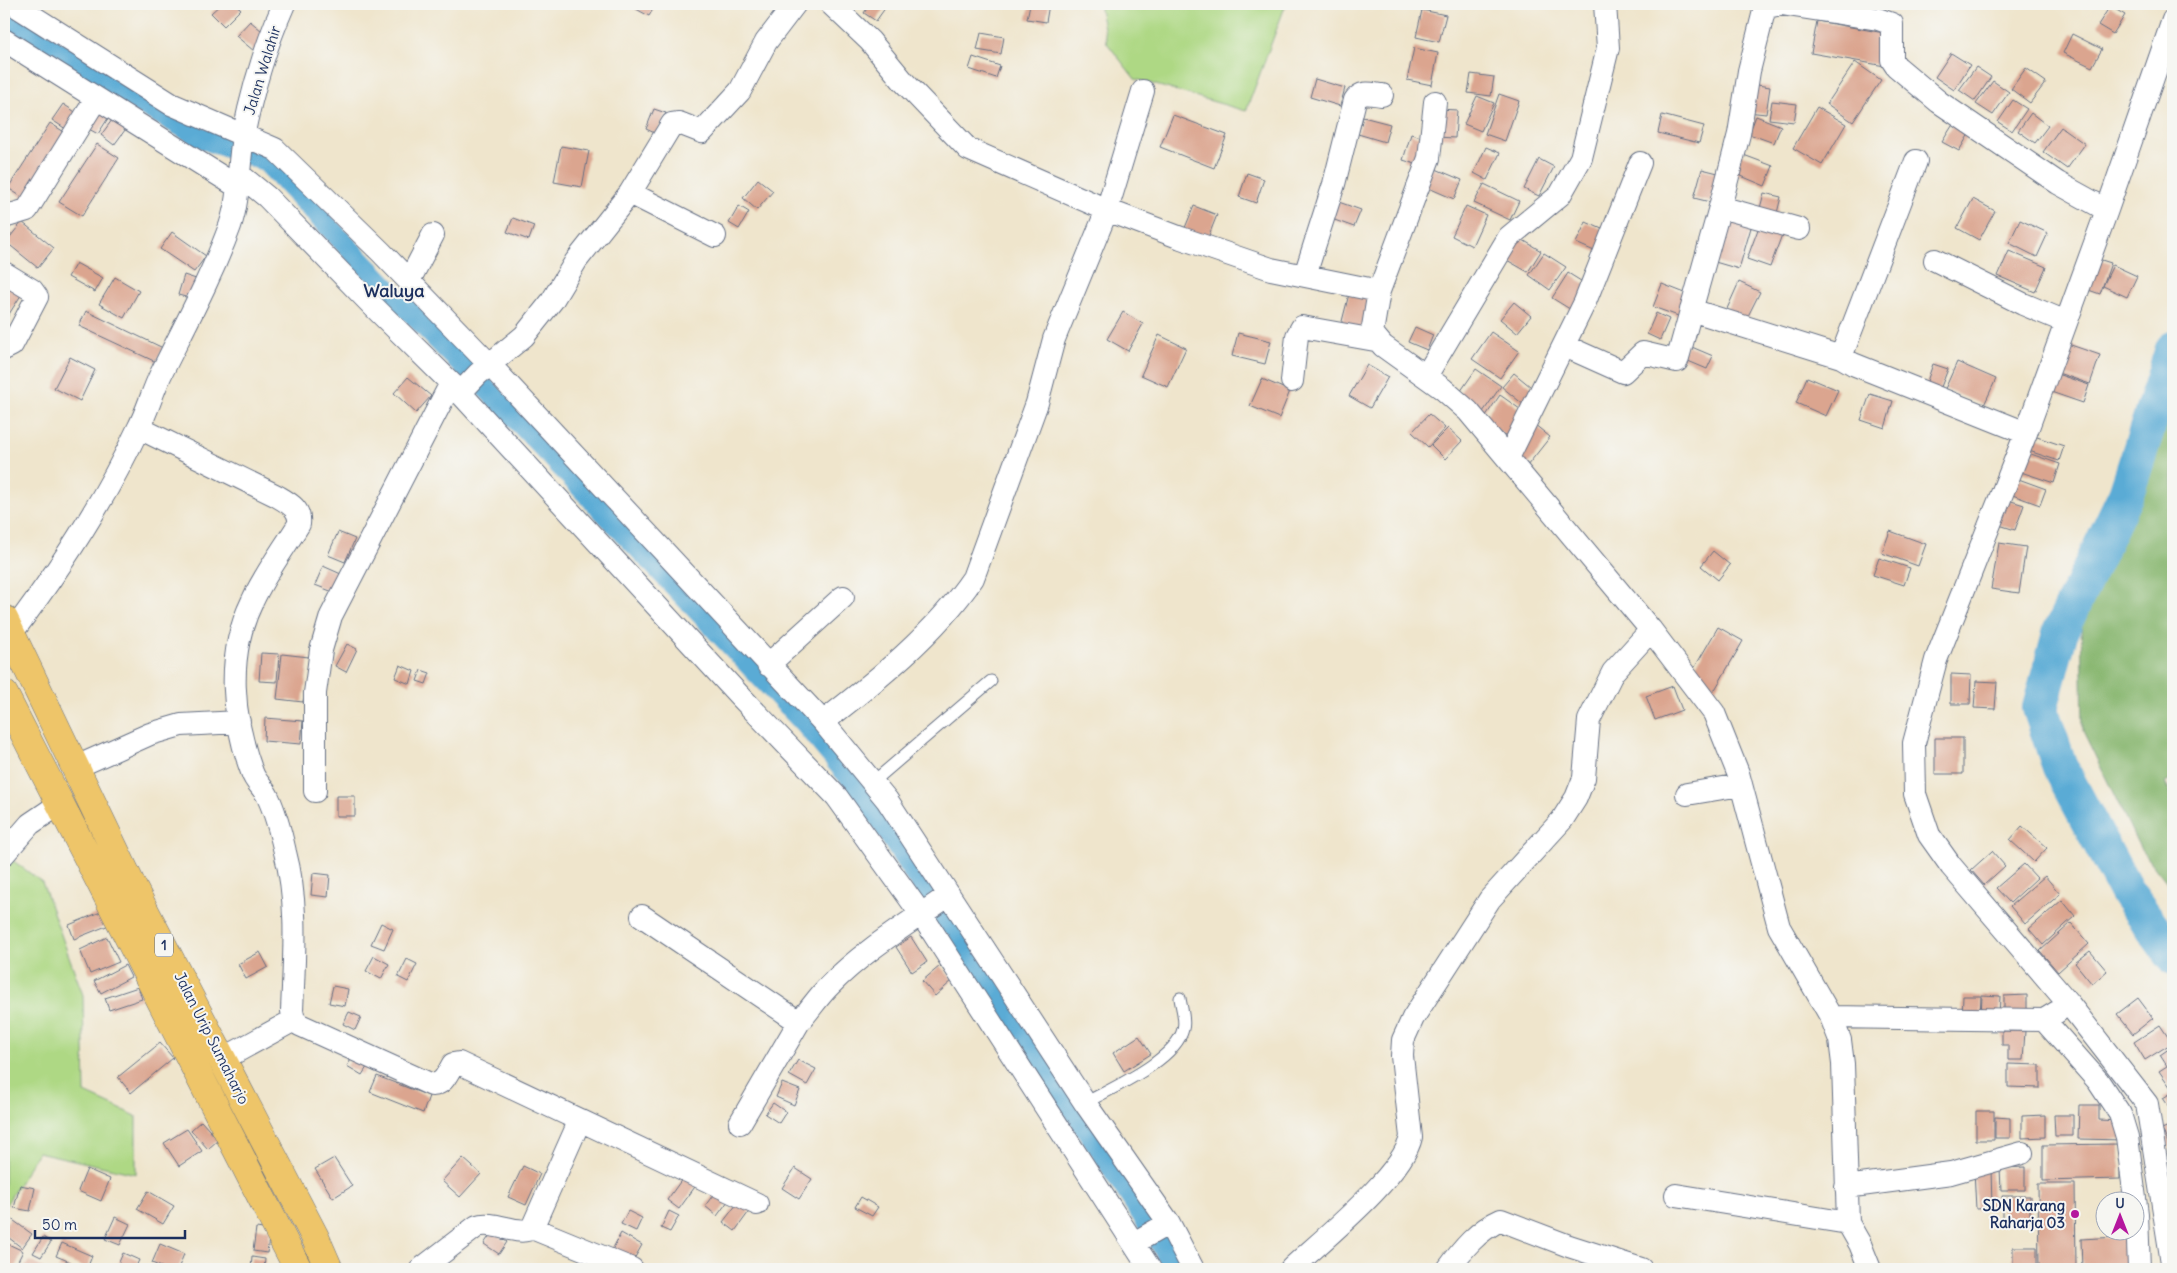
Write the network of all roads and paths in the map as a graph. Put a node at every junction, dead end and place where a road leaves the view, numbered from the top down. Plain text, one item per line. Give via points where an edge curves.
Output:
1 (14, 4) edge
2 (284, 4) edge
3 (795, 4) edge
4 (831, 4) edge
5 (1605, 4) edge
6 (2173, 20) edge
7 (4, 40) edge
8 (84, 55) junction
9 (67, 78) junction
10 (1143, 91) dead end
11 (1382, 95) dead end
12 (96, 99) junction
13 (1435, 102) dead end
14 (162, 121) junction
15 (243, 139) junction
16 (1916, 161) dead end
17 (1640, 163) dead end
18 (240, 177) junction
19 (630, 193) junction
20 (1720, 207) junction
21 (1107, 210) junction
22 (2107, 210) junction
23 (4, 217) edge
24 (1799, 229) dead end
25 (433, 235) dead end
26 (715, 236) dead end
27 (1935, 260) dead end
28 (4, 274) edge
29 (1305, 275) junction
30 (409, 282) junction
31 (1378, 291) junction
32 (1691, 310) junction
33 (2066, 322) junction
34 (1375, 340) junction
35 (1564, 346) junction
36 (4, 349) edge
37 (1841, 357) junction
38 (1426, 376) junction
39 (468, 381) junction
40 (1292, 381) dead end
41 (139, 428) junction
42 (2026, 433) junction
43 (1508, 458) junction
44 (843, 597) dead end
45 (8, 626) edge
46 (1651, 630) junction
47 (768, 665) junction
48 (991, 681) dead end
49 (4, 694) edge
50 (239, 722) junction
51 (823, 722) junction
52 (74, 768) junction
53 (873, 782) junction
54 (1741, 786) junction
55 (315, 792) dead end
56 (1687, 794) dead end
57 (61, 803) junction
58 (4, 854) edge
59 (935, 905) junction
60 (642, 916) dead end
61 (1180, 998) dead end
62 (2056, 1013) junction
63 (1831, 1017) junction
64 (294, 1020) junction
65 (799, 1022) junction
66 (223, 1059) junction
67 (2107, 1075) junction
68 (1086, 1103) junction
69 (580, 1120) junction
70 (740, 1122) dead end
71 (2022, 1153) dead end
72 (1846, 1187) junction
73 (1676, 1195) dead end
74 (757, 1204) dead end
75 (2151, 1214) junction
76 (1848, 1223) junction
77 (1164, 1225) junction
78 (532, 1228) junction
79 (1137, 1241) junction
80 (298, 1269) edge
81 (329, 1269) edge
82 (421, 1269) edge
83 (632, 1269) edge
84 (1150, 1269) edge
85 (1193, 1269) edge
86 (1291, 1269) edge
87 (1448, 1269) edge
88 (1641, 1269) edge
89 (1870, 1269) edge
90 (2139, 1269) edge
91 (2173, 1269) edge

1 - 8 street
2 - 15 street, Jalan Walahir via 264,52
3 - 19 street via 766,42 740,91 727,106 702,132 679,123 672,124
4 - 21 street via 870,41 968,150
5 - 38 street via 1608,48 1581,158 1560,195 1509,237
6 - 22 street
7 - 9 street
8 - 9 street
8 - 14 street
9 - 12 street
10 - 21 street
11 - 29 street via 1365,93 1355,100 1334,184
12 - 14 street
12 - 23 street via 27,210
13 - 31 street via 1429,158
14 - 15 street
14 - 18 street
15 - 18 street, Jalan Walahir
15 - 30 street via 275,150
16 - 37 street
17 - 35 street via 1586,302
18 - 39 street via 268,197 375,308
18 - 41 street, Jalan Walahir via 230,224 213,267 158,379
19 - 26 street
19 - 39 street via 576,261 541,316 524,336
20 - 22 street via 1740,134 1764,11 1774,4 1878,19 1892,24 1892,60 1896,66 1939,102 2067,188
20 - 24 street
20 - 32 street
21 - 29 street via 1271,268
21 - 51 street via 1057,331 1037,403 973,578 900,660
22 - 33 street
25 - 30 street
27 - 33 street
28 - 36 street via 32,290 37,297 12,345
29 - 31 street
30 - 39 street via 466,344
31 - 34 street via 1372,323
32 - 35 street via 1677,361 1643,353 1623,372
32 - 37 street
33 - 42 street
34 - 38 street
34 - 40 street via 1302,327 1297,336
35 - 43 street
37 - 42 street
38 - 43 street via 1468,411
39 - 47 street
39 - 55 street via 382,521 331,616 321,650 315,693
39 - 59 street via 738,694
41 - 45 street, Jalan Walahir via 53,580
41 - 50 street via 277,496 299,514 299,524 251,603 234,657 234,695
42 - 62 street via 1936,660 1914,743 1916,794 1929,835
43 - 46 street
44 - 47 street
45 - 52 highway, Jalan Urip Sumaharjo / 1
46 - 54 street via 1714,713
46 - 86 street via 1613,672 1589,720 1584,778 1576,798 1562,820 1490,899 1413,1018 1403,1040 1402,1056 1412,1136 1409,1148 1387,1178
47 - 51 street
48 - 53 lane
49 - 57 highway, Jalan Urip Sumaharjo / 1
50 - 52 street via 181,725 166,729
50 - 64 street via 252,775 268,796 289,871 295,904
51 - 53 street
52 - 66 highway, Jalan Urip Sumaharjo / 1
53 - 59 street via 887,800
54 - 56 street
54 - 63 street via 1779,927
57 - 58 street via 30,824
57 - 80 highway, Jalan Urip Sumaharjo / 1
59 - 65 street via 886,937 828,987
59 - 68 street
59 - 79 street
60 - 65 street
61 - 68 lane via 1184,1028 1173,1047 1151,1065
62 - 63 street
62 - 67 street
62 - 67 street
63 - 72 street via 1840,1040 1843,1064
64 - 66 street
64 - 69 street via 432,1085 438,1085 453,1064 459,1063
65 - 70 street
66 - 81 highway, Jalan Urip Sumaharjo / 1
67 - 75 street via 2120,1114 2140,1135
68 - 77 street
69 - 74 street
69 - 78 street
71 - 72 street via 1951,1173
72 - 76 street
73 - 76 street
75 - 90 street
75 - 91 street
76 - 89 street
77 - 79 street
77 - 85 street
78 - 82 street via 524,1231 488,1224 477,1226
78 - 83 street
79 - 84 street
87 - 88 street via 1488,1225 1501,1220

